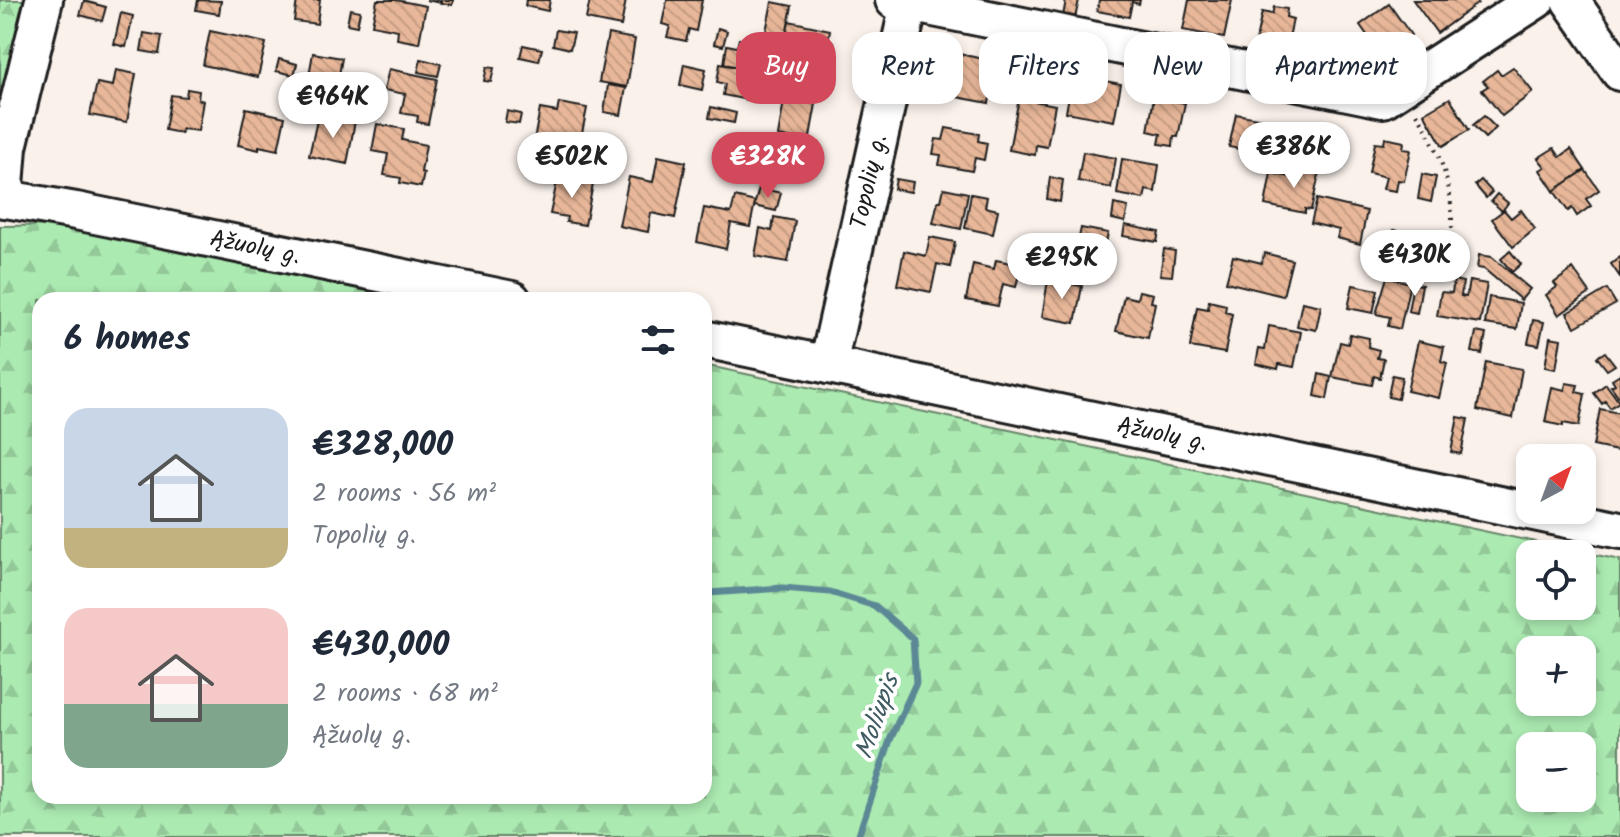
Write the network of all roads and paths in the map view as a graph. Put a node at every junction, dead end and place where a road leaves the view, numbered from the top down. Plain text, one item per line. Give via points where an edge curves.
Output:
1 (44, 0) edge
2 (1536, 0) edge
3 (1570, 0) edge
4 (904, 1) edge
5 (1246, 71) edge
6 (1427, 71) edge
7 (1620, 72) edge
8 (1412, 104) edge
9 (2, 198) edge
10 (1451, 267) dead end
11 (473, 292) edge
12 (712, 341) edge
13 (828, 365) junction
14 (1620, 530) edge

1 - 9 street via 8,147
2 - 6 street
3 - 7 street
4 - 5 street
4 - 13 street, Topolių g.
8 - 10 path via 1447,177 1453,209
9 - 11 street, Ąžuolų g.
12 - 13 street, Ąžuolų g.
13 - 14 street, Ąžuolų g.

